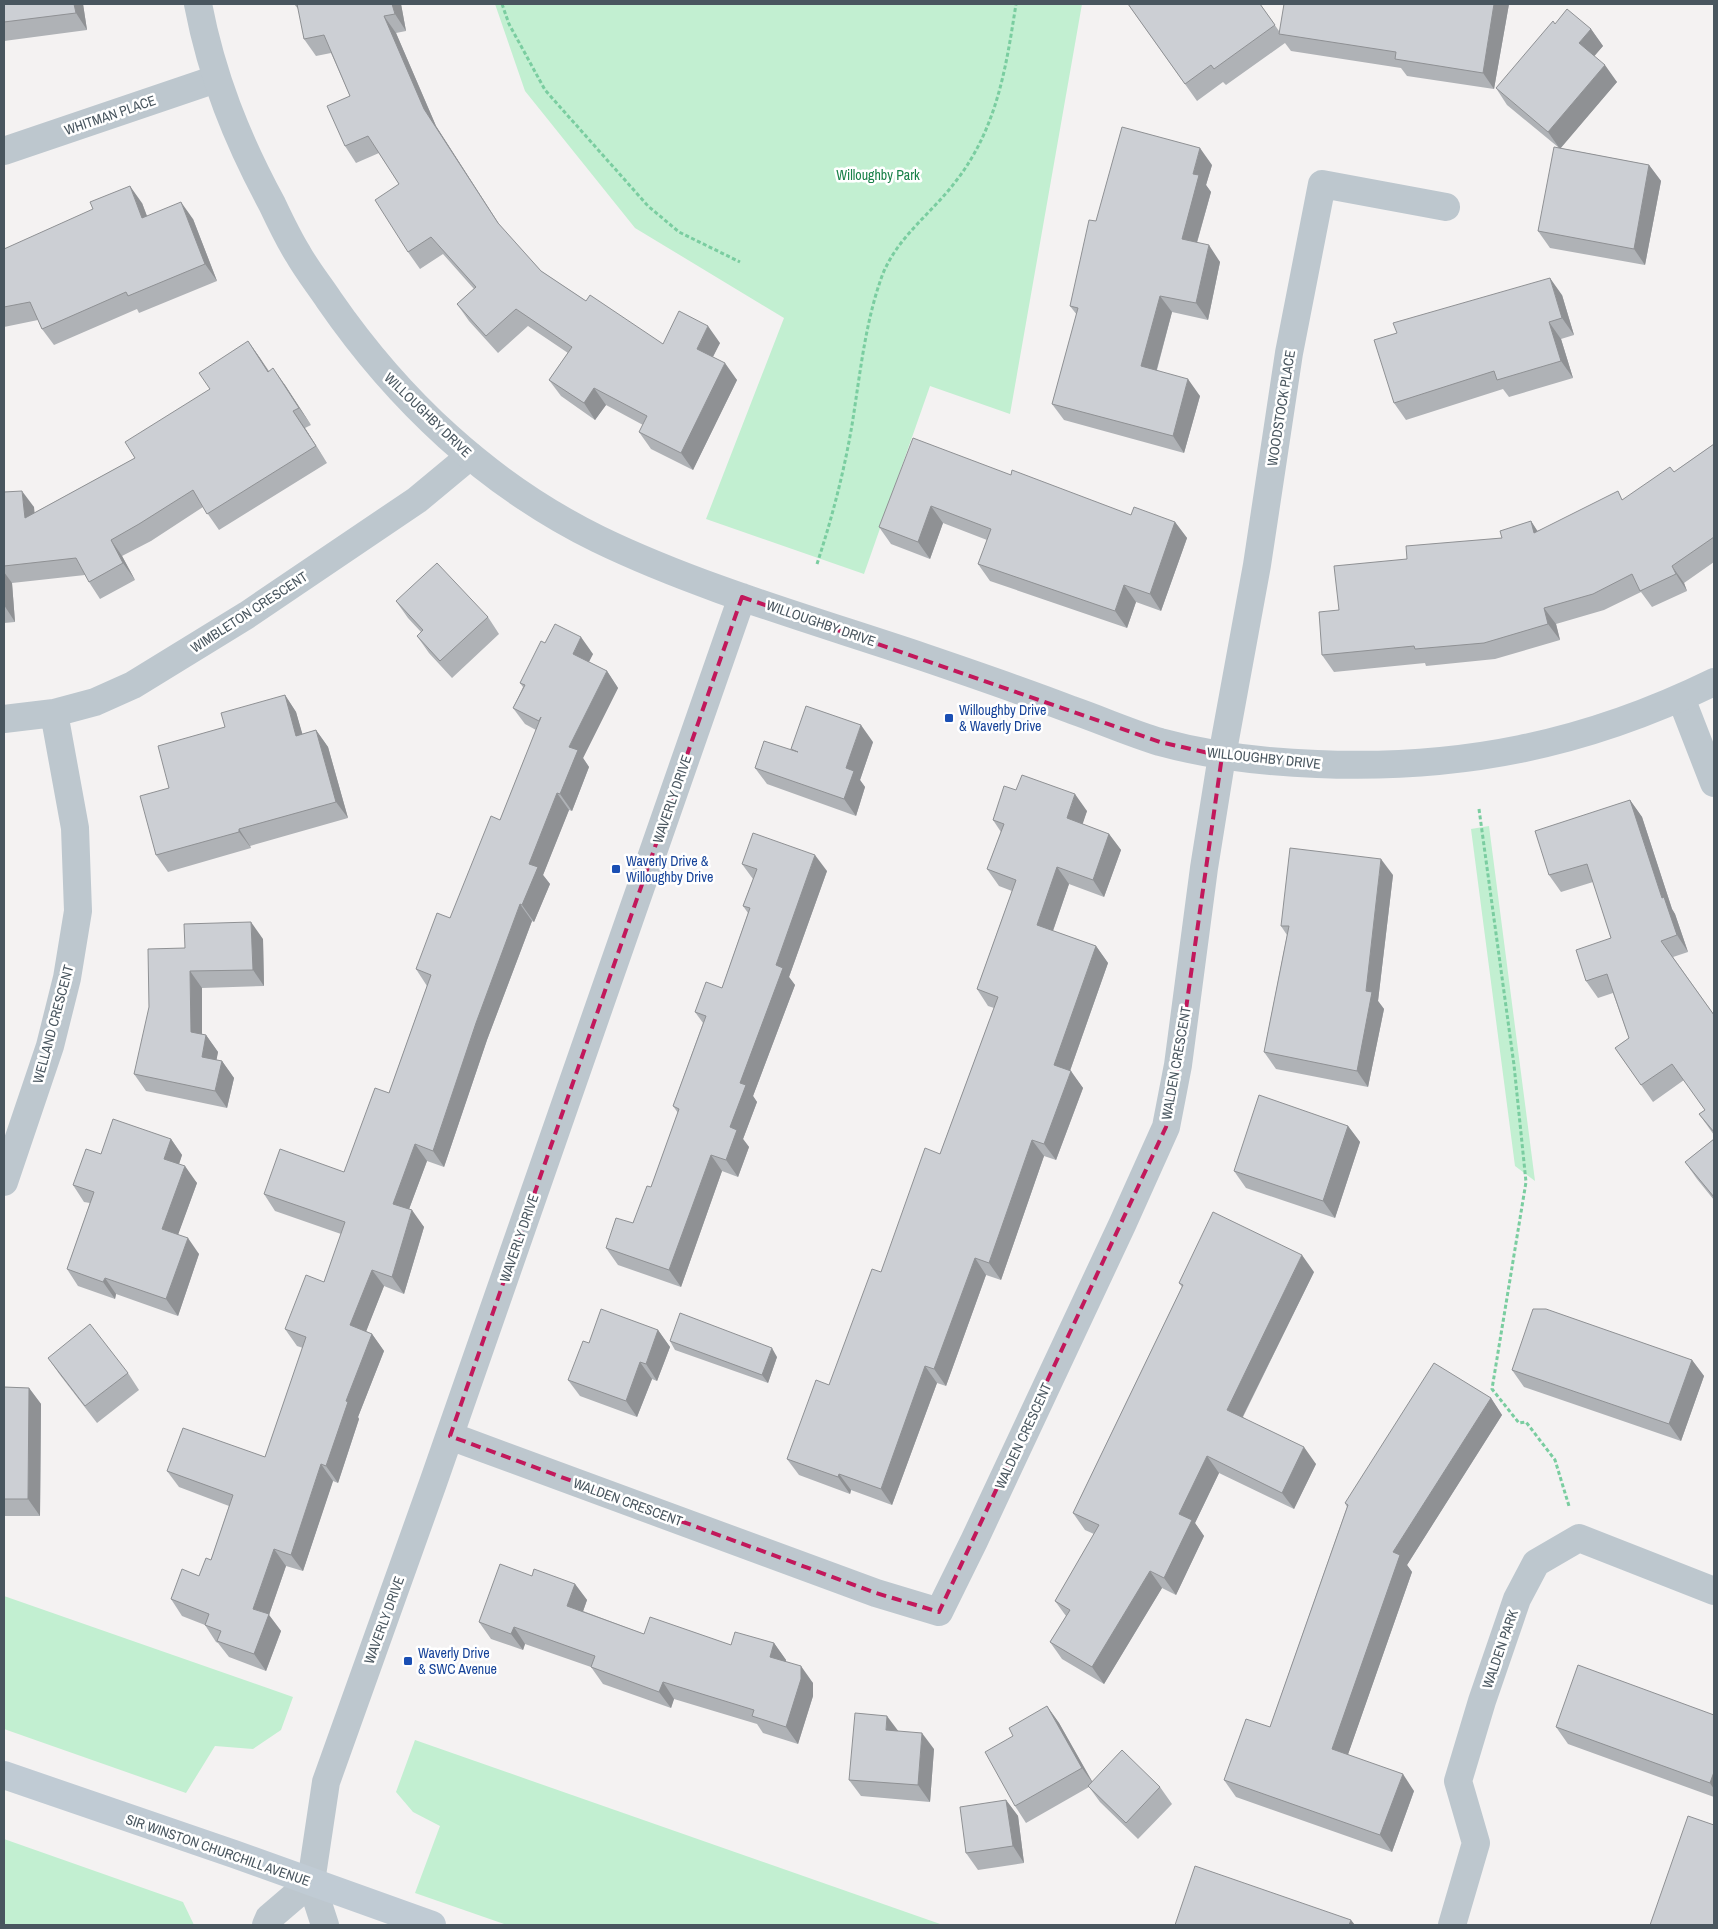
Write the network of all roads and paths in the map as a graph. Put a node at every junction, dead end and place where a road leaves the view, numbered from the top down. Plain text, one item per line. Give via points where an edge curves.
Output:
1 (198, 4) edge
2 (502, 4) edge
3 (1016, 4) edge
4 (216, 79) junction
5 (4, 151) edge
6 (1446, 208) dead end
7 (740, 262) dead end
8 (470, 456) junction
9 (818, 564) dead end
10 (742, 597) junction
11 (1714, 682) edge
12 (1682, 698) junction
13 (54, 713) junction
14 (4, 719) edge
15 (1222, 756) junction
16 (1714, 783) edge
17 (1479, 809) dead end
18 (4, 1182) edge
19 (450, 1436) junction
20 (1579, 1538) junction
21 (1714, 1591) edge
22 (4, 1775) edge
23 (310, 1882) junction
24 (266, 1925) edge
25 (325, 1925) edge
26 (432, 1925) edge
27 (1452, 1925) edge

1 - 4 street, WILLOUGHBY DRIVE
2 - 7 path via 544,90 648,206 679,232
3 - 9 path via 998,99 979,146 955,183 901,242 878,287 846,455
4 - 5 street, WHITMAN PLACE
4 - 8 street, WILLOUGHBY DRIVE via 238,135 299,257 372,358 403,394
6 - 15 street, WOODSTOCK PLACE via 1322,184
8 - 10 street, WILLOUGHBY DRIVE via 514,489 600,540
8 - 13 street, WIMBLETON CRESCENT via 417,500 169,664 95,702
10 - 15 street, WILLOUGHBY DRIVE via 1012,688 1160,742
10 - 19 street, WAVERLY DRIVE
11 - 12 street, WILLOUGHBY DRIVE
12 - 15 street, WILLOUGHBY DRIVE via 1590,732 1543,745 1468,759 1339,765
12 - 16 street
13 - 14 street, WIMBLETON CRESCENT
13 - 18 street, WELLAND CRESCENT via 75,828 78,911 67,978 50,1046
15 - 19 street, WALDEN CRESCENT via 1178,1065 1166,1127 938,1612 876,1593
17 - 20 path via 1514,1066 1526,1182 1492,1389 1519,1423 1526,1422 1555,1460
19 - 23 street, WAVERLY DRIVE via 326,1782
20 - 21 street
20 - 27 street, WALDEN PARK via 1536,1562 1517,1599 1482,1701 1458,1781 1476,1842
22 - 23 main road, SIR WINSTON CHURCHILL AVENUE
23 - 24 street
23 - 25 street
23 - 26 main road, SIR WINSTON CHURCHILL AVENUE

